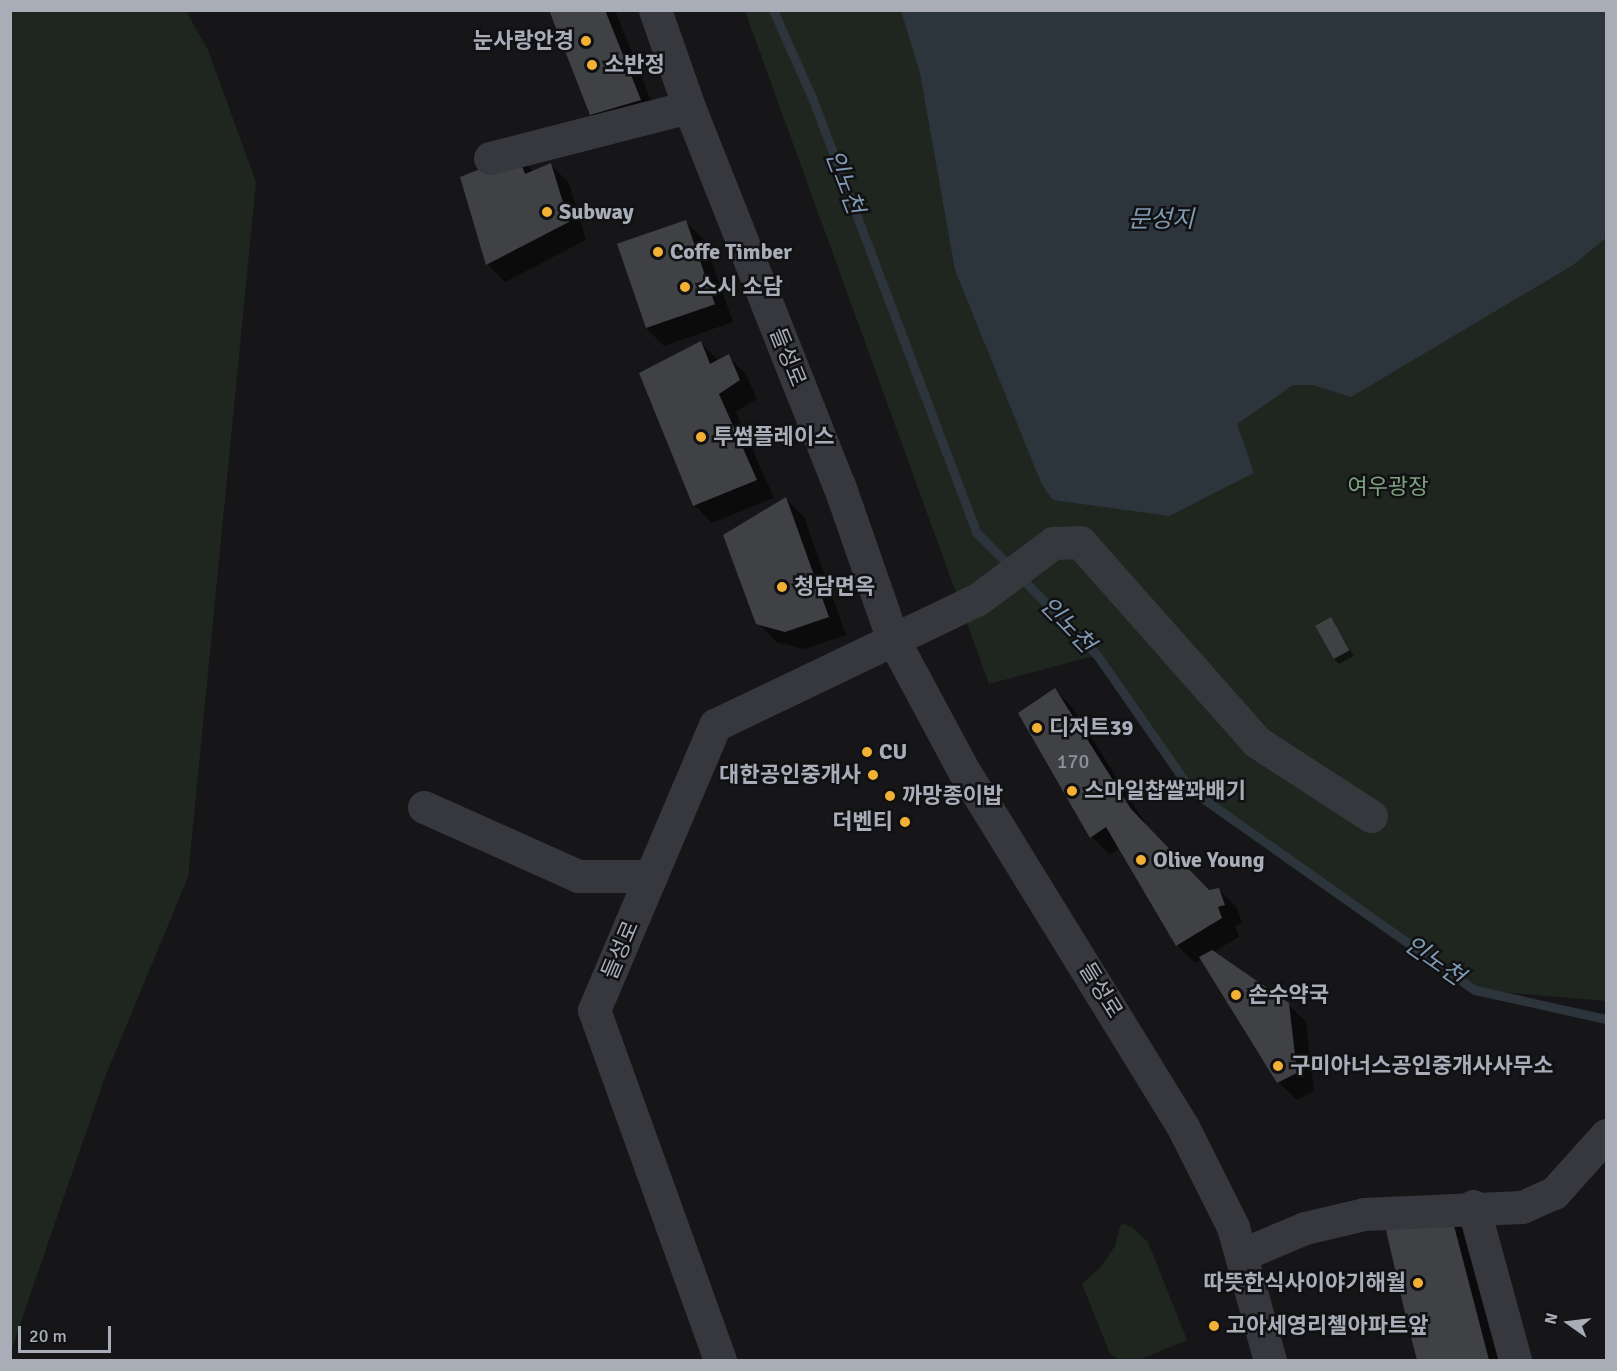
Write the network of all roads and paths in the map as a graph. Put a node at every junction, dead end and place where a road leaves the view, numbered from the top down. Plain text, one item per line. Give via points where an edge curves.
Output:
1 (655, 10) edge
2 (689, 107) junction
3 (490, 158) dead end
4 (892, 637) junction
5 (424, 807) dead end
6 (1371, 816) dead end
7 (651, 876) junction
8 (1606, 1134) edge
9 (1473, 1206) junction
10 (1241, 1255) junction
11 (720, 1360) edge
12 (1270, 1360) edge
13 (1515, 1360) edge

1 - 2 street, 들성로
2 - 3 street
2 - 4 street, 들성로 via 839,485
4 - 6 street via 978,598 1053,543 1080,542 1257,742
4 - 7 street, 들성로 via 715,725
4 - 10 street, 들성로 via 964,771 1184,1127 1233,1227
5 - 7 street via 578,876
7 - 11 street, 들성로 via 594,1010
8 - 9 street via 1554,1194 1522,1207
9 - 10 street via 1364,1214 1305,1228
9 - 13 street
10 - 12 street, 들성로

